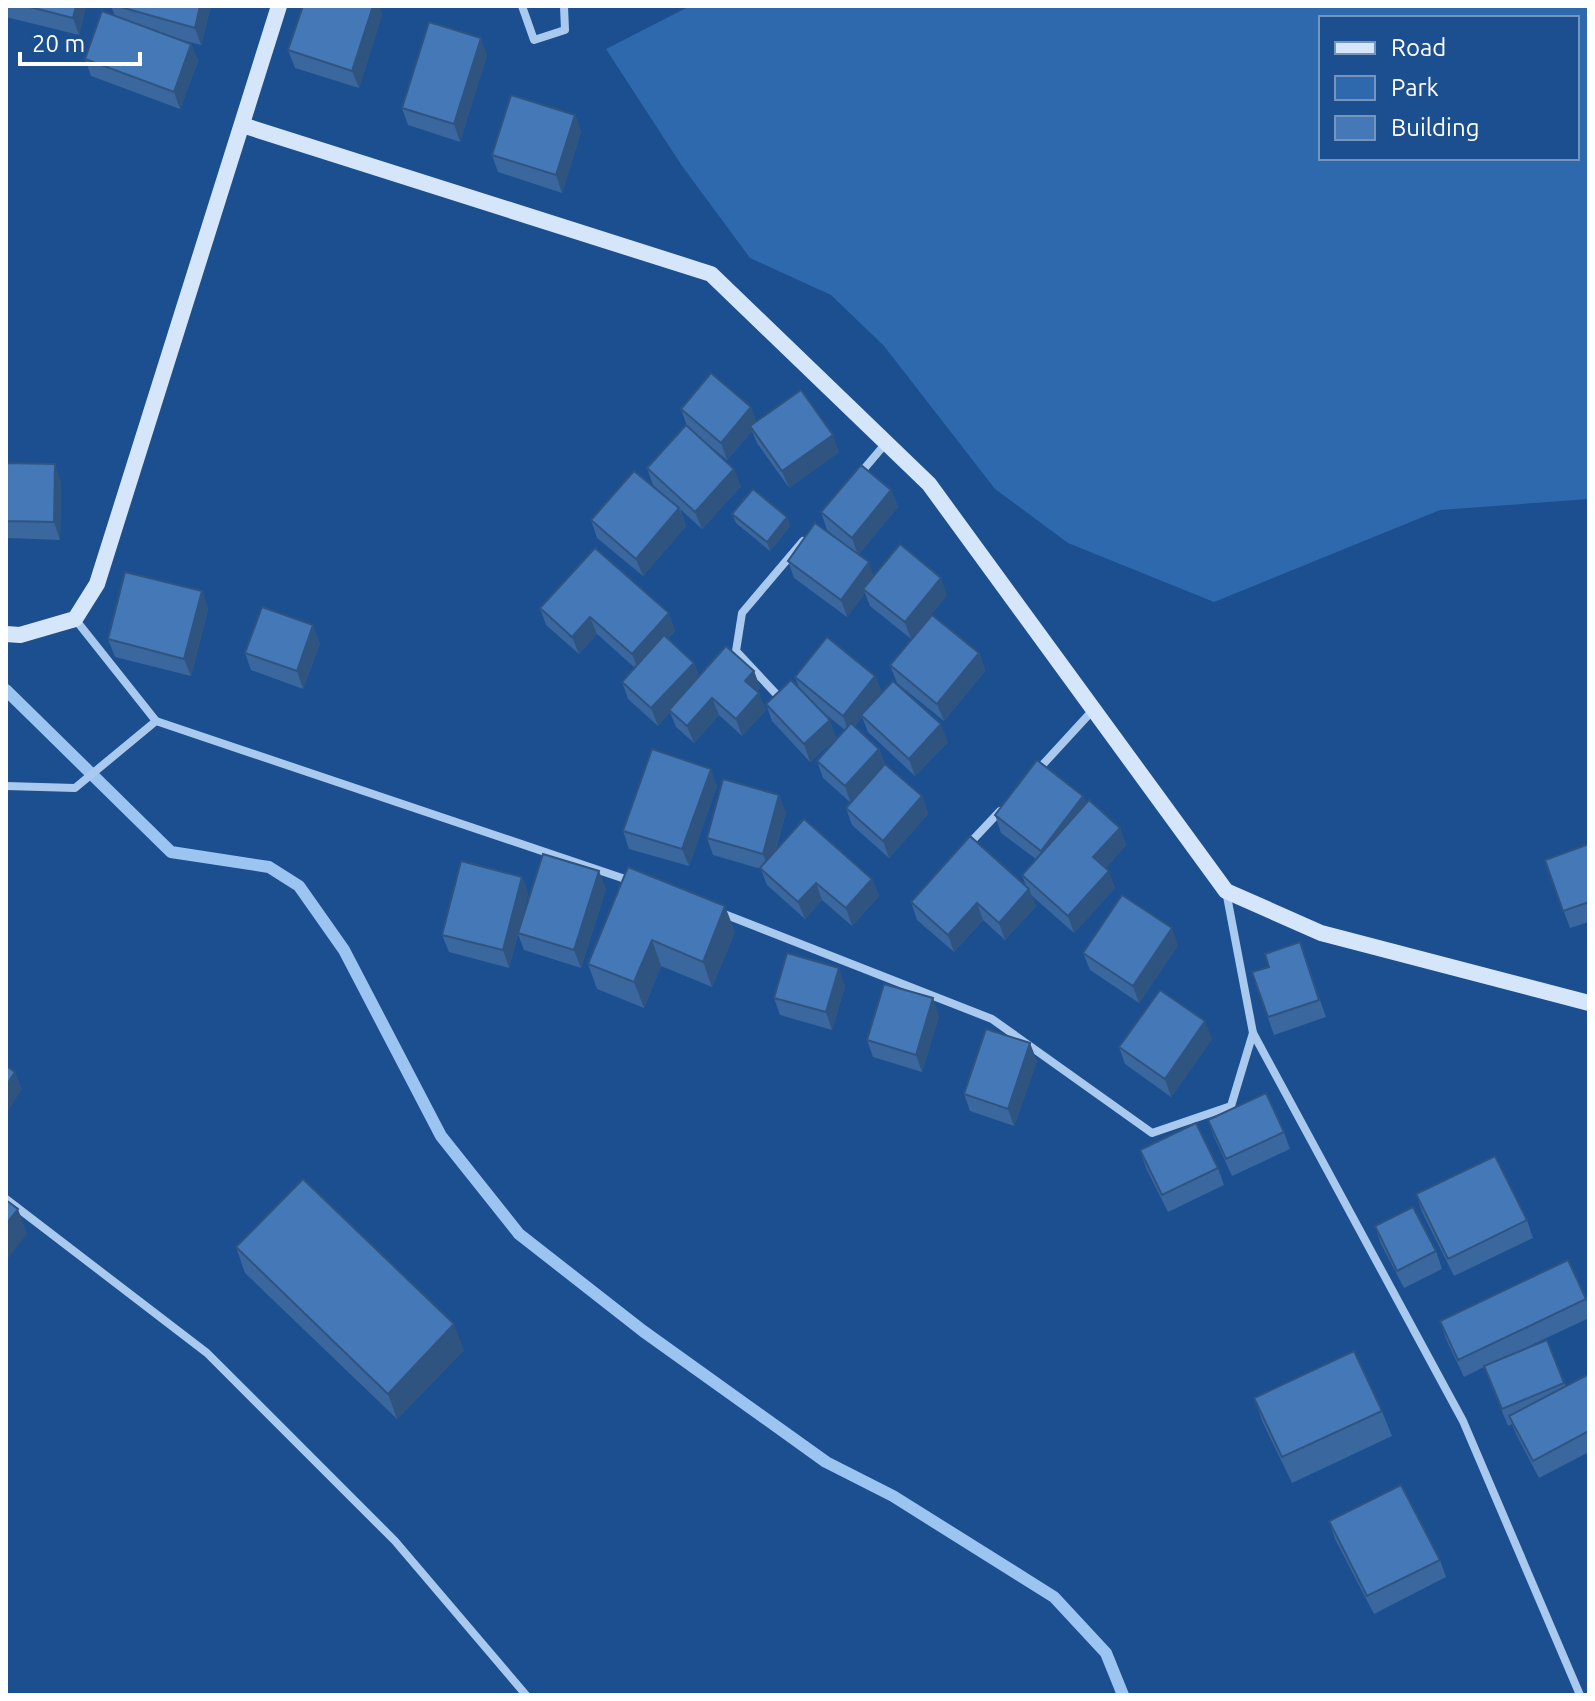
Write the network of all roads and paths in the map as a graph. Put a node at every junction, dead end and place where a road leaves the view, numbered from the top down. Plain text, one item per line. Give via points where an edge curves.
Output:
1 (279, 6) edge
2 (522, 6) edge
3 (564, 6) edge
4 (242, 125) junction
5 (886, 443) junction
6 (855, 479) edge
7 (814, 528) edge
8 (75, 619) junction
9 (6, 634) edge
10 (779, 697) edge
11 (1093, 710) junction
12 (156, 721) junction
13 (1031, 777) edge
14 (6, 786) edge
15 (1011, 799) edge
16 (959, 855) edge
17 (649, 887) edge
18 (1226, 891) junction
19 (708, 907) edge
20 (1589, 1003) edge
21 (1253, 1033) junction
22 (6, 1199) edge
23 (526, 1695) edge
24 (1580, 1695) edge

1 - 4 street
2 - 3 street via 534,40 565,30
4 - 5 street via 711,274
4 - 8 street via 97,584
5 - 6 street
5 - 11 street via 929,484
7 - 10 street via 742,613 736,651
8 - 9 street
8 - 12 street
11 - 13 street
11 - 18 street
12 - 14 street via 75,788
12 - 17 street
15 - 16 street
18 - 20 street via 1321,933
18 - 21 street
19 - 21 street via 992,1019 1152,1133 1231,1106
21 - 24 street via 1463,1421
22 - 23 street via 207,1353 395,1541

